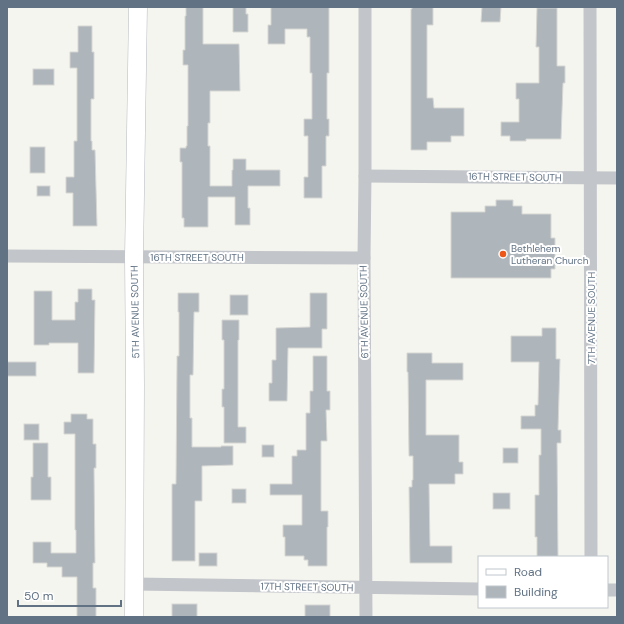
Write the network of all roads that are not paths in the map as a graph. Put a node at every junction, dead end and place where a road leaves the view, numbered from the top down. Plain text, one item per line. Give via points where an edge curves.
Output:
1 (138, 7) edge
2 (365, 7) edge
3 (590, 7) edge
4 (365, 176) junction
5 (591, 178) junction
6 (617, 178) edge
7 (7, 256) edge
8 (134, 257) junction
9 (364, 258) junction
10 (591, 556) edge
11 (134, 584) junction
12 (366, 588) junction
13 (478, 589) edge
14 (134, 617) edge
15 (366, 617) edge

1 - 8 street, 5TH AVENUE SOUTH
2 - 4 street, 6TH AVENUE SOUTH
3 - 5 street, 7TH AVENUE SOUTH
4 - 5 street, 16TH STREET SOUTH
4 - 9 street, 6TH AVENUE SOUTH
5 - 6 street, 16TH STREET SOUTH
5 - 10 street, 7TH AVENUE SOUTH
7 - 8 street, 16TH STREET SOUTH
8 - 9 street, 16TH STREET SOUTH
8 - 11 street, 5TH AVENUE SOUTH
9 - 12 street, 6TH AVENUE SOUTH
11 - 12 street, 17TH STREET SOUTH
11 - 14 street, 5TH AVENUE SOUTH
12 - 13 street, 17TH STREET SOUTH
12 - 15 street, 6TH AVENUE SOUTH

